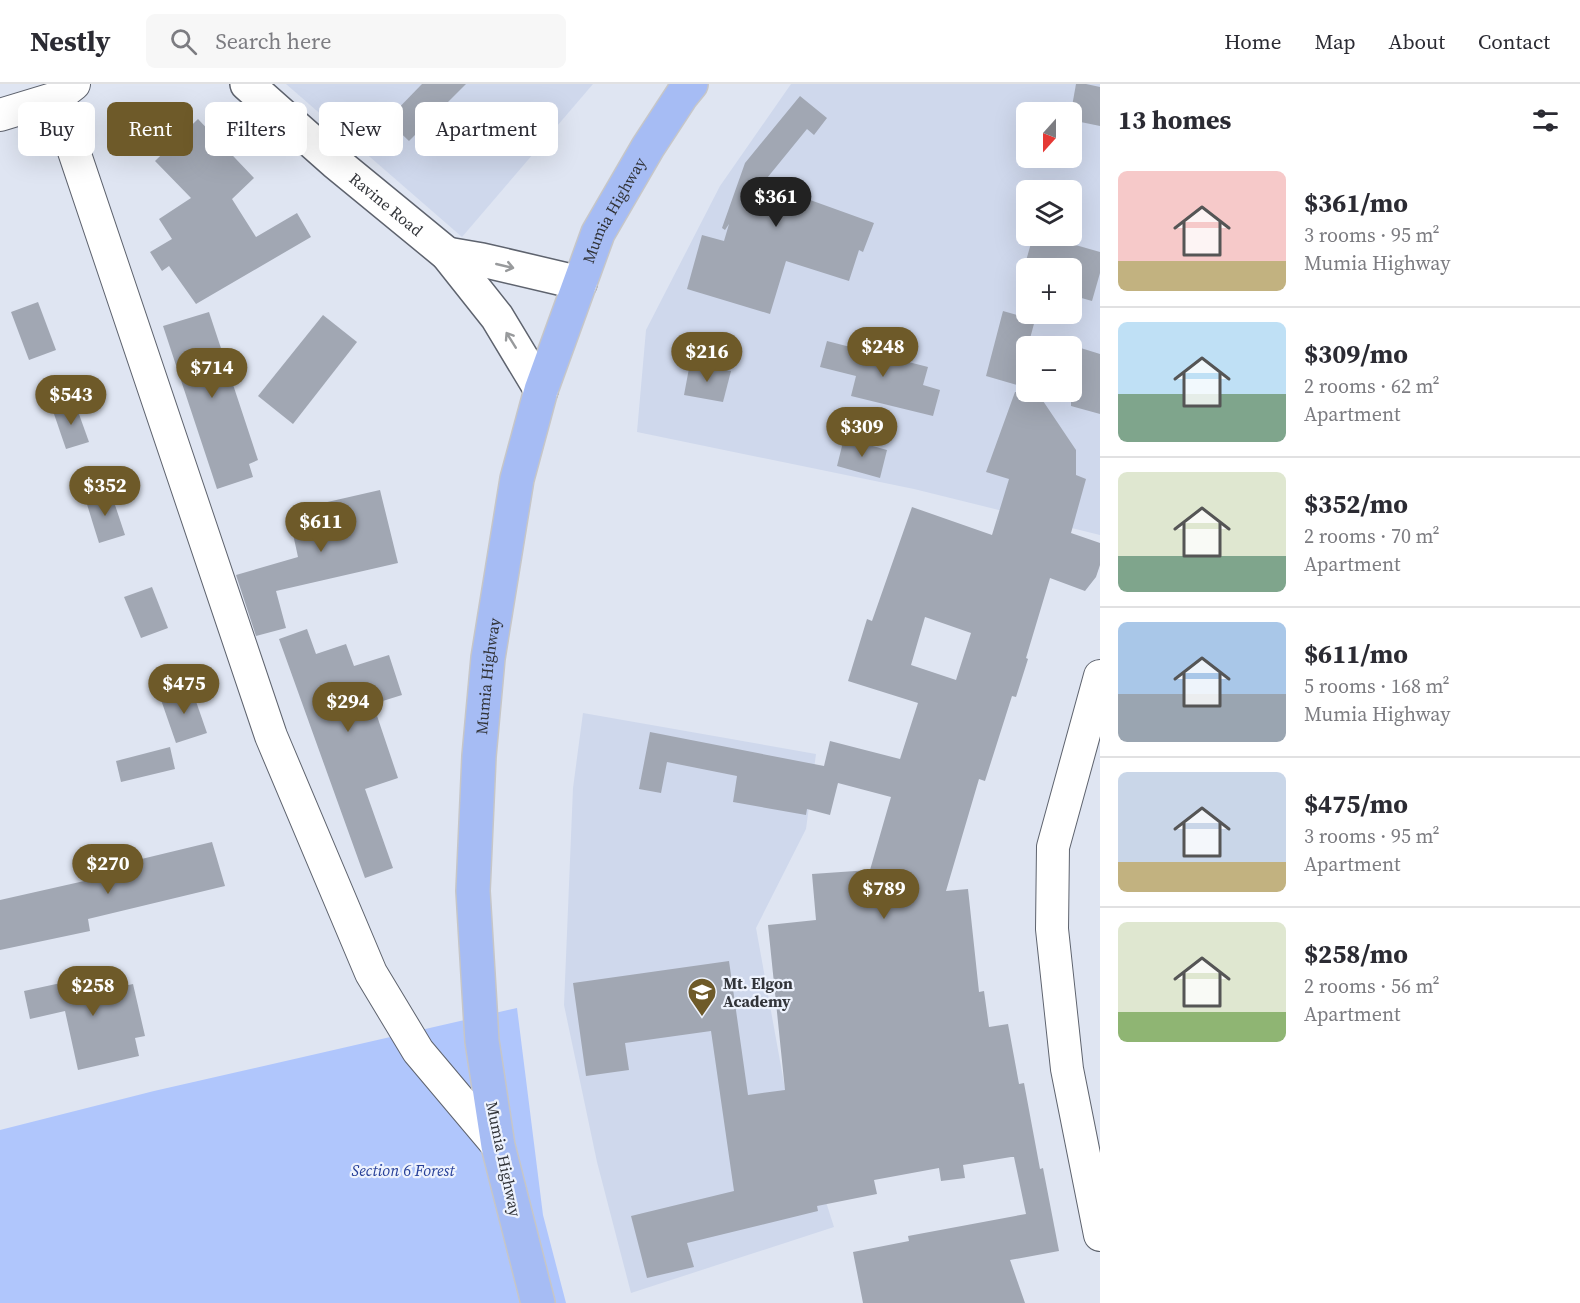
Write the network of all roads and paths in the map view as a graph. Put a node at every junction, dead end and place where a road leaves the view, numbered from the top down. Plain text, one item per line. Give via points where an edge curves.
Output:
1 (247, 84) edge
2 (691, 84) edge
3 (65, 91) edge
4 (0, 115) edge
5 (447, 254) junction
6 (580, 282) junction
7 (541, 390) junction
8 (1100, 676) edge
9 (498, 1146) junction
10 (1100, 1236) edge
11 (538, 1303) edge

1 - 5 street, Ravine Road
2 - 6 highway, Mumia Highway via 648,147 598,233
3 - 4 street
3 - 9 street via 271,736 371,973 417,1051
5 -> 6 street, Ravine Road
7 -> 5 street, Ravine Road via 497,317
6 - 7 highway, Mumia Highway
7 - 9 highway, Mumia Highway via 517,479 488,658 479,756 473,891 482,1041
8 - 10 street via 1053,847 1052,929 1067,1069
9 - 11 highway, Mumia Highway

